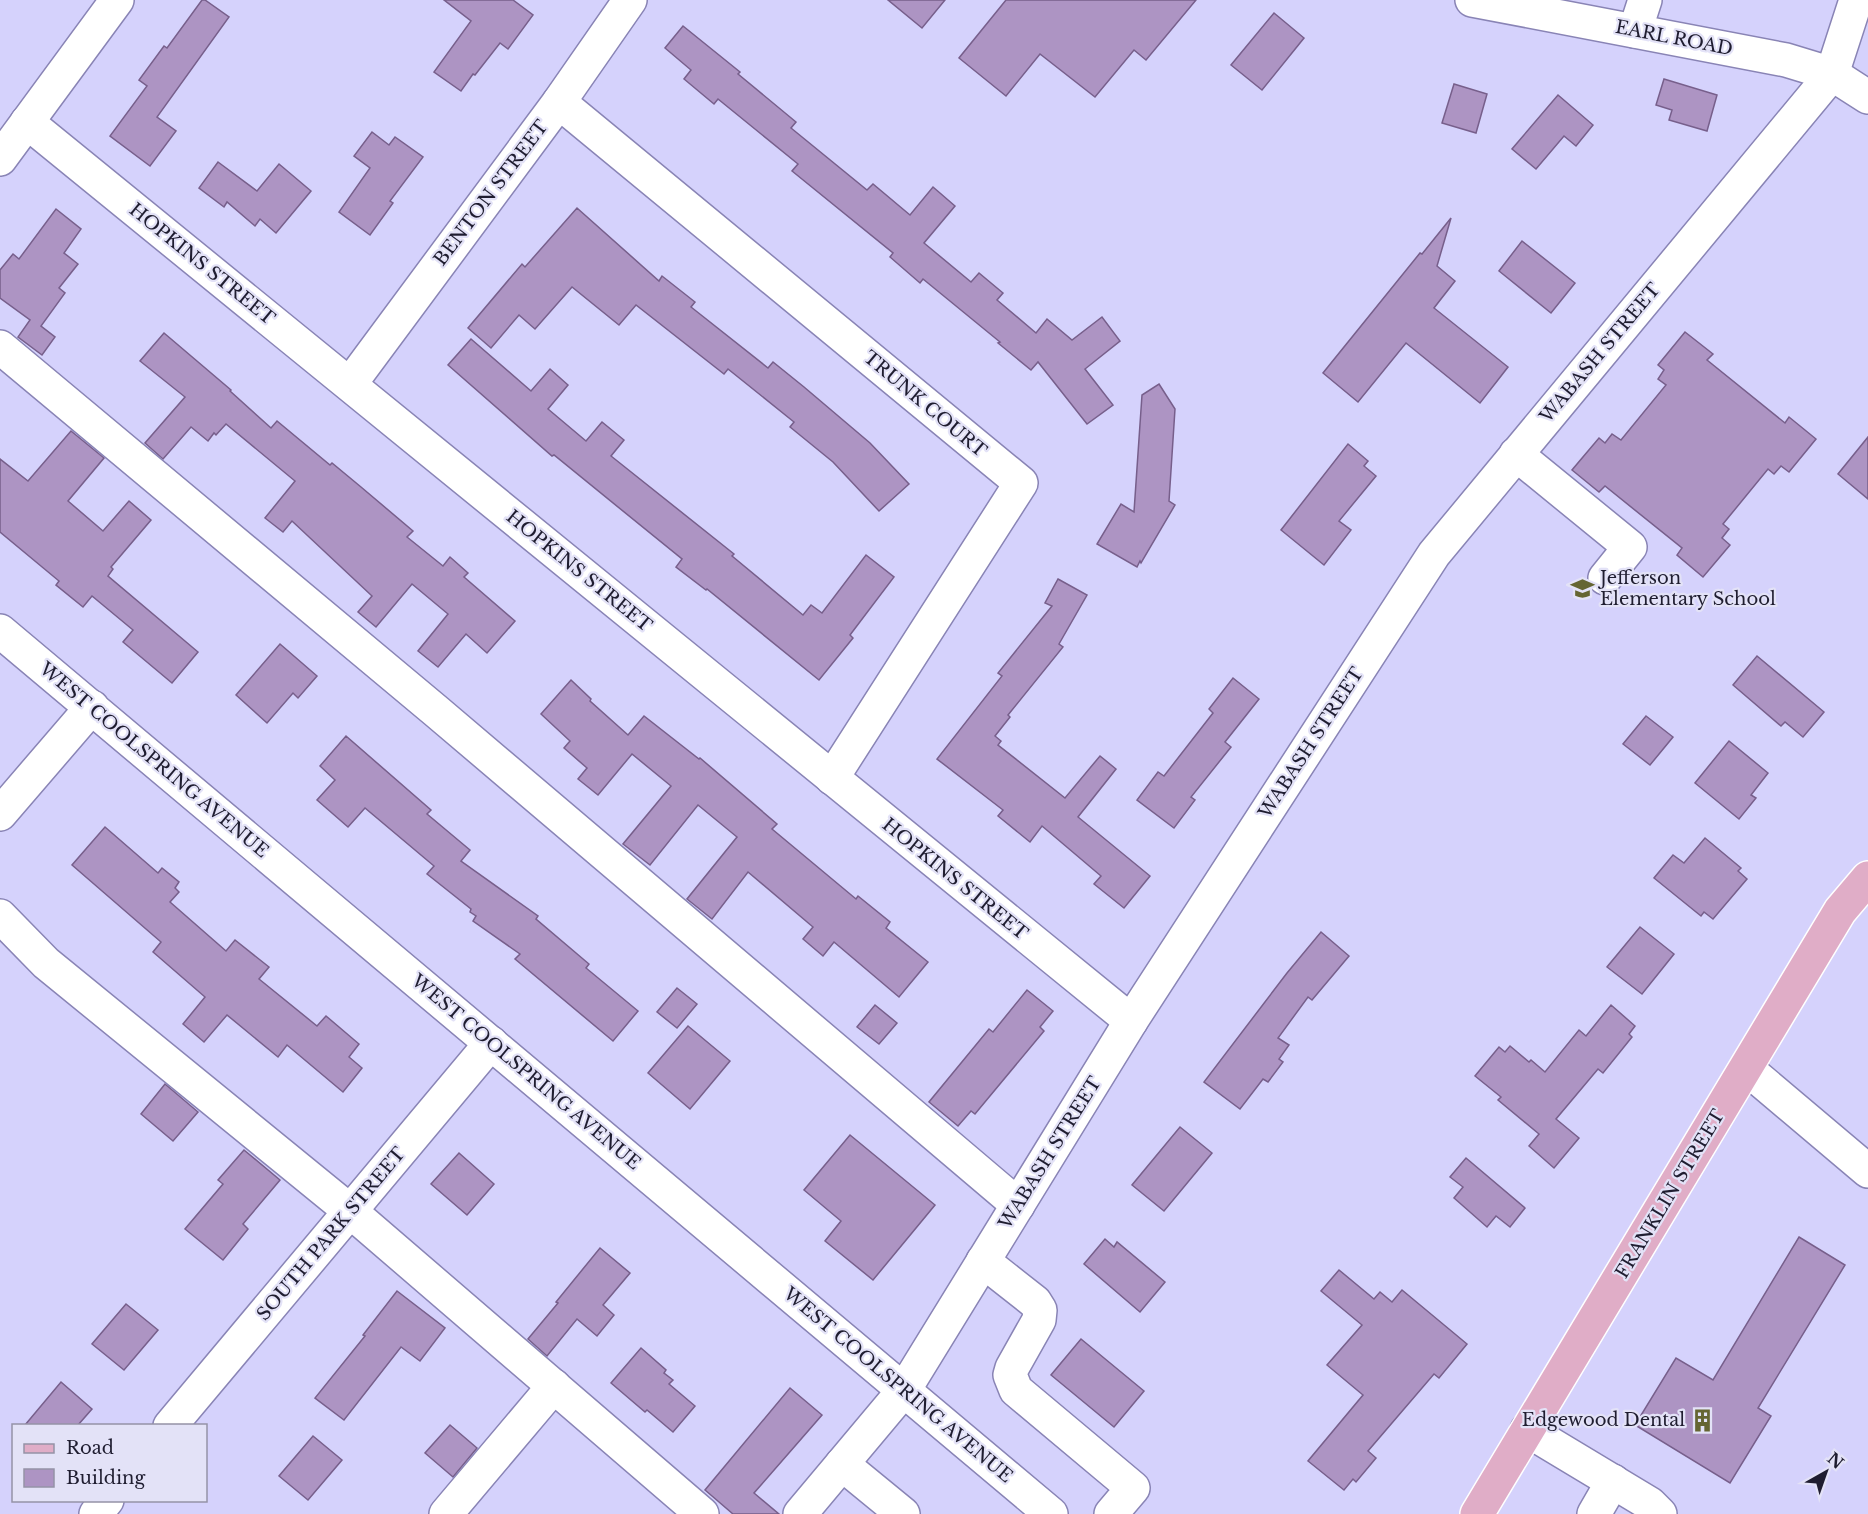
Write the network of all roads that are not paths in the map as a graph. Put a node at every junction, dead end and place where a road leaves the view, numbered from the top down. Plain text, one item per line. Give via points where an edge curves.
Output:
1 (117, 0) edge
2 (630, 0) edge
3 (1473, 0) edge
4 (1645, 0) edge
5 (1856, 0) edge
6 (1635, 31) junction
7 (1832, 74) junction
8 (1868, 97) edge
9 (559, 102) junction
10 (27, 122) junction
11 (0, 159) edge
12 (0, 347) edge
13 (350, 384) junction
14 (1516, 454) junction
15 (1605, 578) dead end
16 (0, 631) edge
17 (92, 707) junction
18 (832, 778) junction
19 (0, 814) edge
20 (1868, 878) edge
21 (0, 916) edge
22 (1131, 1021) junction
23 (491, 1043) junction
24 (1746, 1068) junction
25 (1868, 1171) edge
26 (1018, 1205) junction
27 (350, 1211) junction
28 (983, 1261) junction
29 (554, 1386) junction
30 (904, 1390) junction
31 (171, 1424) edge
32 (1527, 1430) junction
33 (842, 1464) junction
34 (1613, 1481) junction
35 (105, 1502) edge
36 (96, 1514) edge
37 (446, 1514) edge
38 (702, 1514) edge
39 (800, 1514) edge
40 (903, 1514) edge
41 (1051, 1514) edge
42 (1111, 1514) edge
43 (1477, 1514) edge
44 (1594, 1514) edge
45 (1660, 1514) edge

1 - 10 street
2 - 9 street, BENTON STREET
3 - 6 street, EARL ROAD
4 - 6 street
5 - 7 street, WABASH STREET
6 - 7 street, EARL ROAD via 1786,60
7 - 8 street, EARL ROAD
7 - 14 street, WABASH STREET
9 - 13 street, BENTON STREET
9 - 18 street, TRUNK COURT via 1021,483
10 - 11 street
10 - 13 street, HOPKINS STREET
12 - 26 street
13 - 18 street, HOPKINS STREET
14 - 15 street via 1630,547
14 - 22 street, WABASH STREET via 1434,554
16 - 17 street, WEST COOLSPRING AVENUE
17 - 19 street
17 - 23 street, WEST COOLSPRING AVENUE
18 - 22 street, HOPKINS STREET
20 - 24 main road, FRANKLIN STREET via 1840,911
21 - 27 street via 46,963
22 - 26 street, WABASH STREET
23 - 27 street, SOUTH PARK STREET
23 - 30 street, WEST COOLSPRING AVENUE
24 - 25 street
24 - 32 main road, FRANKLIN STREET
26 - 28 street, WABASH STREET
27 - 29 street
27 - 31 street, SOUTH PARK STREET
28 - 30 street, WABASH STREET
28 - 42 street via 1040,1310 1039,1320 1012,1368 1010,1376 1016,1390 1133,1488
29 - 37 street
29 - 38 street
30 - 33 street, WABASH STREET
30 - 41 street, WEST COOLSPRING AVENUE
32 - 34 street
32 - 43 main road, FRANKLIN STREET
33 - 39 street, WABASH STREET
33 - 40 street
34 - 44 street
34 - 45 street
35 - 36 street

